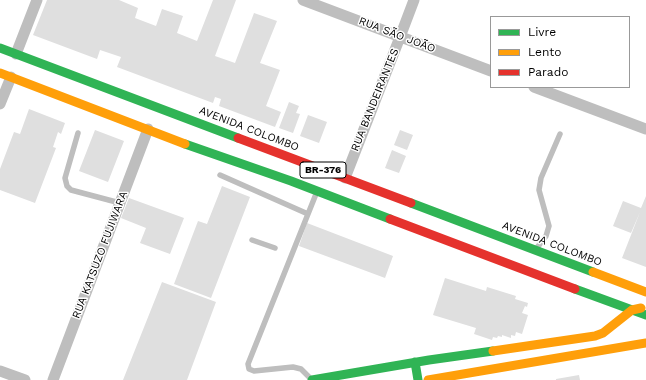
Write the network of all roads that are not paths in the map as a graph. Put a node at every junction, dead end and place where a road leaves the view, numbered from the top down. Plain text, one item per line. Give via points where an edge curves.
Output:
1 (37, 0) edge
2 (303, 0) edge
3 (414, 0) edge
4 (400, 37) junction
5 (0, 48) edge
6 (16, 54) junction
7 (490, 71) edge
8 (0, 73) edge
9 (11, 77) junction
10 (537, 88) edge
11 (0, 104) edge
12 (206, 126) junction
13 (148, 129) junction
14 (646, 129) edge
15 (78, 133) dead end
16 (560, 134) dead end
17 (179, 142) junction
18 (220, 175) dead end
19 (344, 178) junction
20 (317, 192) junction
21 (120, 203) junction
22 (308, 214) junction
23 (252, 240) dead end
24 (275, 248) dead end
25 (534, 251) junction
26 (525, 255) dead end
27 (515, 258) dead end
28 (497, 259) junction
29 (646, 292) edge
30 (646, 307) edge
31 (632, 310) junction
32 (646, 315) edge
33 (646, 343) edge
34 (415, 362) junction
35 (0, 371) edge
36 (25, 380) edge
37 (53, 380) edge
38 (312, 380) edge
39 (418, 380) edge
40 (428, 380) edge

1 - 6 street
2 - 4 street, RUA SÃO JOÃO
3 - 4 street, RUA BANDEIRANTES
4 - 7 street, RUA SÃO JOÃO
4 - 19 street, RUA BANDEIRANTES
5 - 6 main road, AVENIDA COLOMBO / BR-376
6 - 12 main road, AVENIDA COLOMBO / BR-376
8 - 9 main road, BR-376
9 - 11 street
9 - 13 main road, BR-376
10 - 14 street
12 - 17 main road
12 - 19 main road, AVENIDA COLOMBO / BR-376
13 - 17 main road, BR-376
13 - 21 street, RUA KATSUZO FUJIWARA
15 - 21 lane via 65,178 67,186 71,190
16 - 25 lane via 541,178 539,190 549,226 546,236
17 - 20 main road, BR-376
18 - 22 lane
19 - 25 main road, AVENIDA COLOMBO / BR-376
20 - 22 lane
20 - 28 main road, BR-376
21 - 37 street, RUA KATSUZO FUJIWARA
22 - 38 lane via 248,364 249,369 254,371 293,367 301,369
23 - 24 lane
25 - 26 main road
25 - 29 main road, AVENIDA COLOMBO / BR-376
27 - 28 main road
28 - 31 main road, BR-376
30 - 31 main road
31 - 32 main road, BR-376
31 - 34 main road via 603,333 595,336
33 - 40 main road
34 - 38 main road
34 - 39 main road
35 - 36 street

